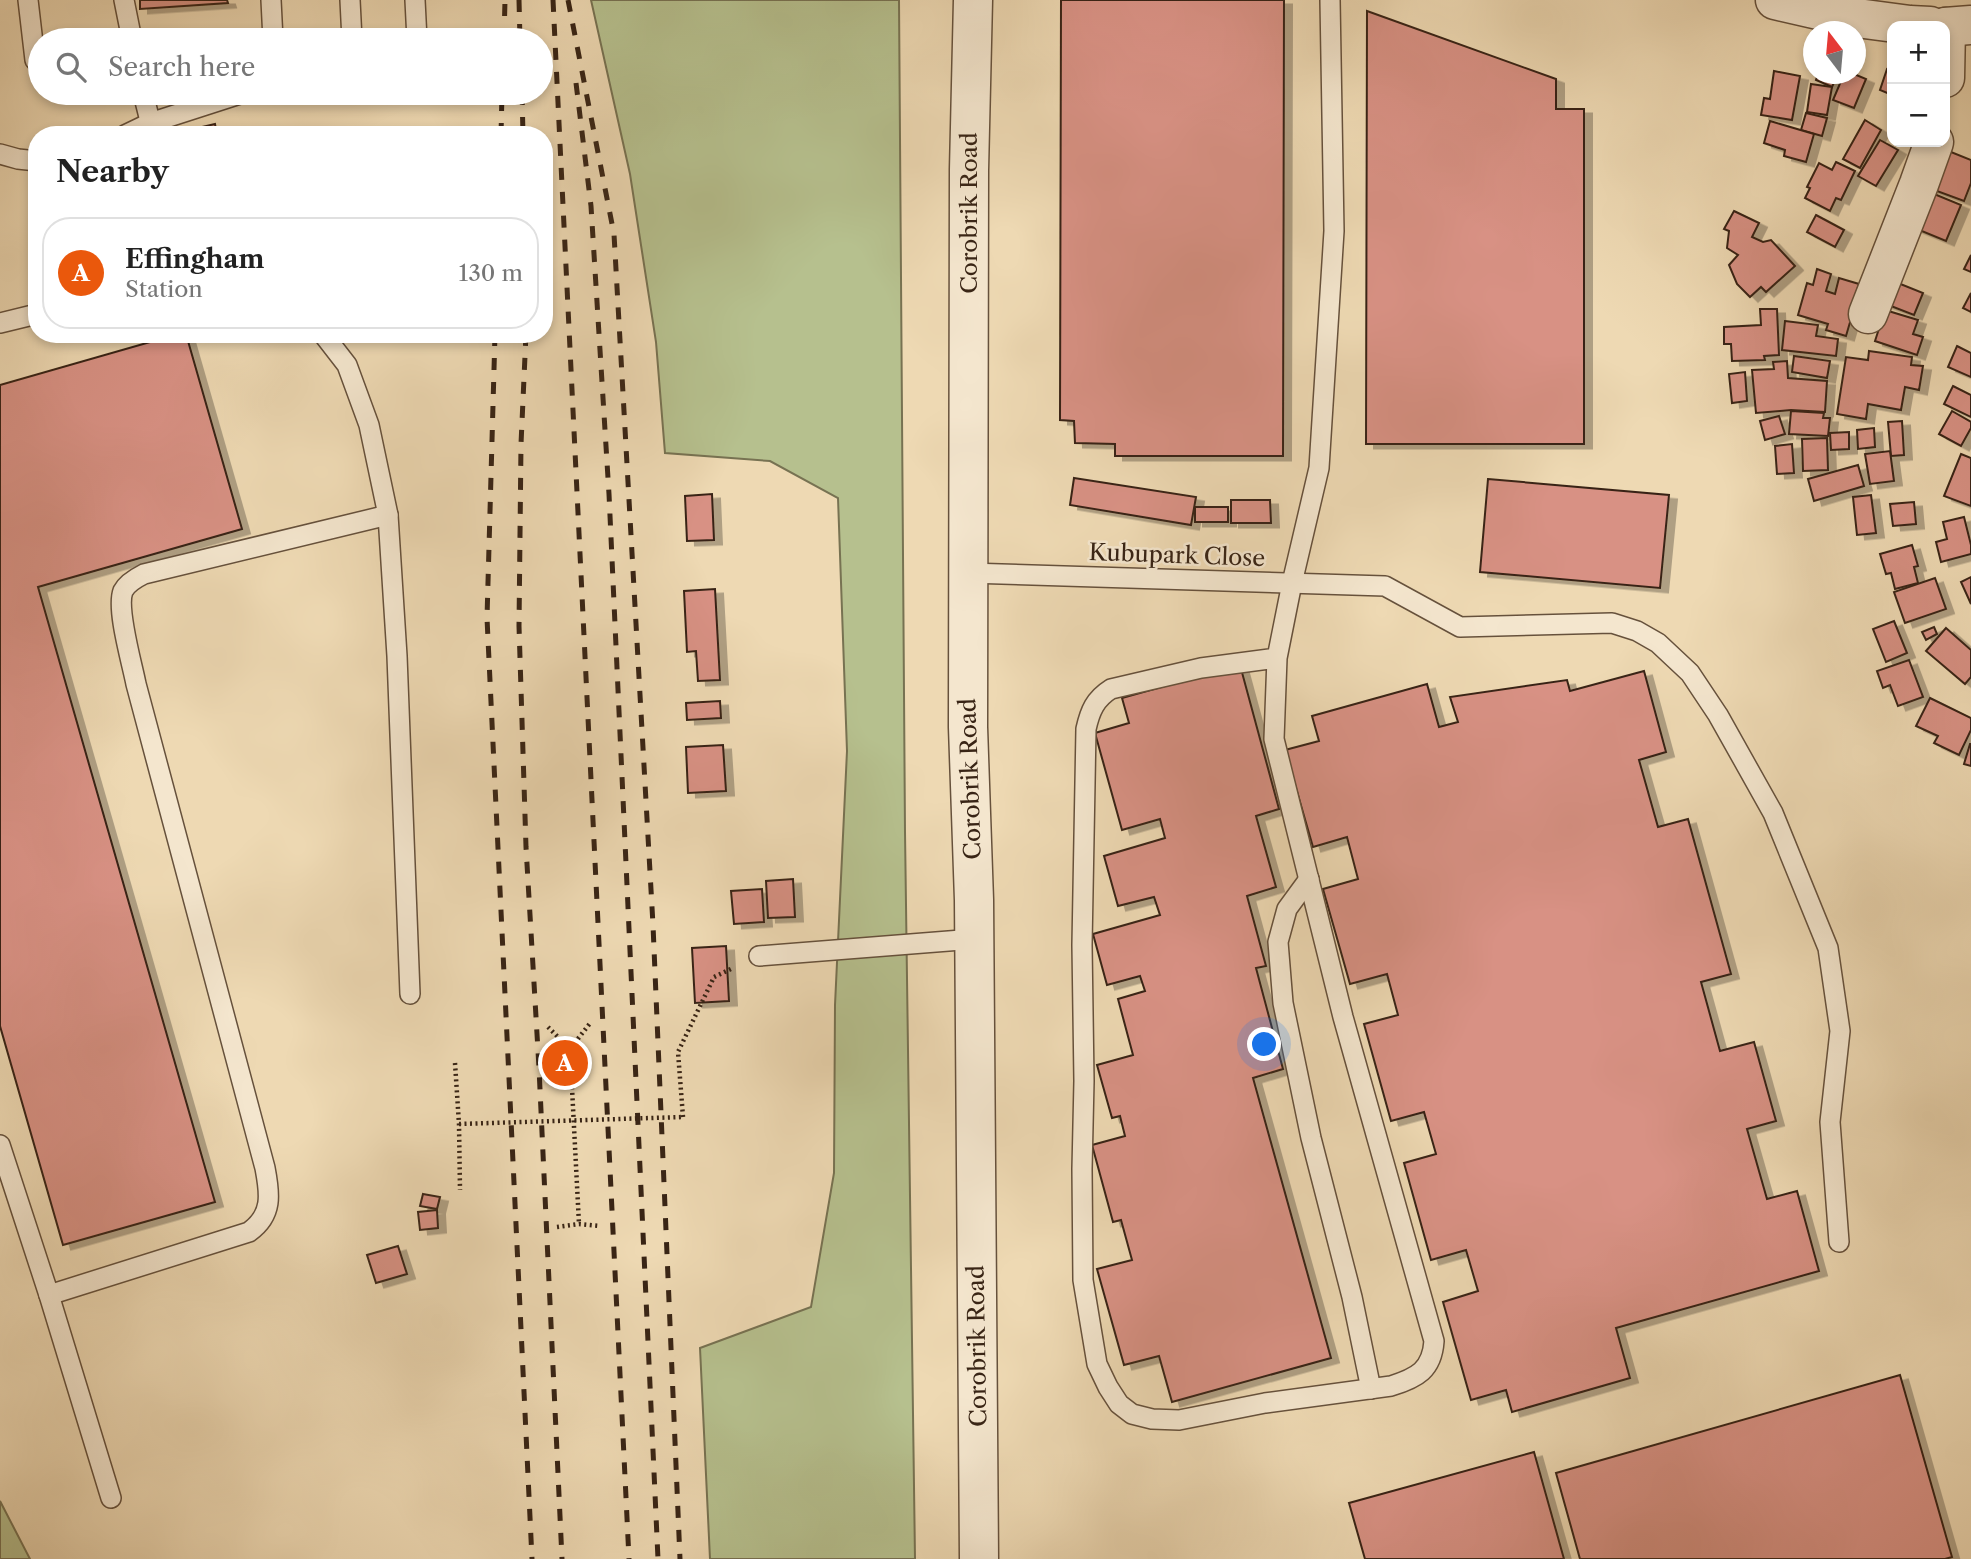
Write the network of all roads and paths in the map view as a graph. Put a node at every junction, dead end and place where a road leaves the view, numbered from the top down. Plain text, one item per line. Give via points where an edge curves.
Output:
1 (28, 0) edge
2 (124, 0) edge
3 (271, 0) edge
4 (350, 0) edge
5 (415, 0) edge
6 (973, 0) edge
7 (1331, 0) edge
8 (1782, 1) edge
9 (1887, 22) edge
10 (31, 28) edge
11 (130, 28) edge
12 (272, 28) edge
13 (351, 28) edge
14 (416, 28) edge
15 (147, 105) edge
16 (213, 105) edge
17 (151, 126) edge
18 (160, 126) edge
19 (1932, 147) edge
20 (0, 154) edge
21 (28, 160) edge
22 (1868, 314) dead end
23 (28, 316) edge
24 (0, 323) edge
25 (330, 343) edge
26 (388, 515) junction
27 (968, 573) junction
28 (1292, 583) junction
29 (1277, 658) junction
30 (1309, 879) junction
31 (974, 939) junction
32 (759, 956) joint
33 (410, 994) dead end
34 (591, 1022) dead end
35 (548, 1027) dead end
36 (570, 1049) junction
37 (454, 1063) dead end
38 (575, 1120) junction
39 (459, 1124) junction
40 (0, 1145) edge
41 (460, 1190) dead end
42 (579, 1224) junction
43 (600, 1226) dead end
44 (557, 1227) dead end
45 (1839, 1242) dead end
46 (49, 1295) junction
47 (1371, 1389) junction
48 (111, 1498) dead end
49 (979, 1559) edge

1 - 10 lane
2 - 11 lane
3 - 12 lane
4 - 13 lane
5 - 14 lane
6 - 27 street, Corobrik Road
7 - 28 lane via 1334,231 1319,468
8 - 9 street
15 - 17 lane
16 - 18 lane
19 - 22 street
20 - 21 lane
23 - 24 lane
25 - 26 lane via 347,365 369,425
26 - 33 lane
26 - 46 lane via 144,574 124,590 121,614 136,684 270,1195 265,1214 249,1232
27 - 28 lane, Kubupark Close
27 - 31 street, Corobrik Road
28 - 29 lane
28 - 45 lane, Kubupark Close via 1385,586 1460,628 1612,624 1658,643 1690,673 1773,813 1828,948 1840,1031 1830,1122
29 - 30 lane via 1274,739
29 - 47 lane via 1201,668 1119,687 1099,698 1090,712 1082,945 1083,1280 1097,1364 1119,1404 1132,1414 1179,1420
30 - 47 lane via 1287,909 1278,942 1283,1003
30 - 47 lane via 1434,1340 1422,1372
31 - 32 lane
31 - 49 street, Corobrik Road
32 - 38 path, bridge via 714,977 678,1052 684,1117
34 - 36 path
35 - 36 path
36 - 38 path
37 - 39 path
38 - 39 path, bridge
38 - 42 path
39 - 41 path
40 - 46 lane
42 - 43 path
42 - 44 path
46 - 48 lane

